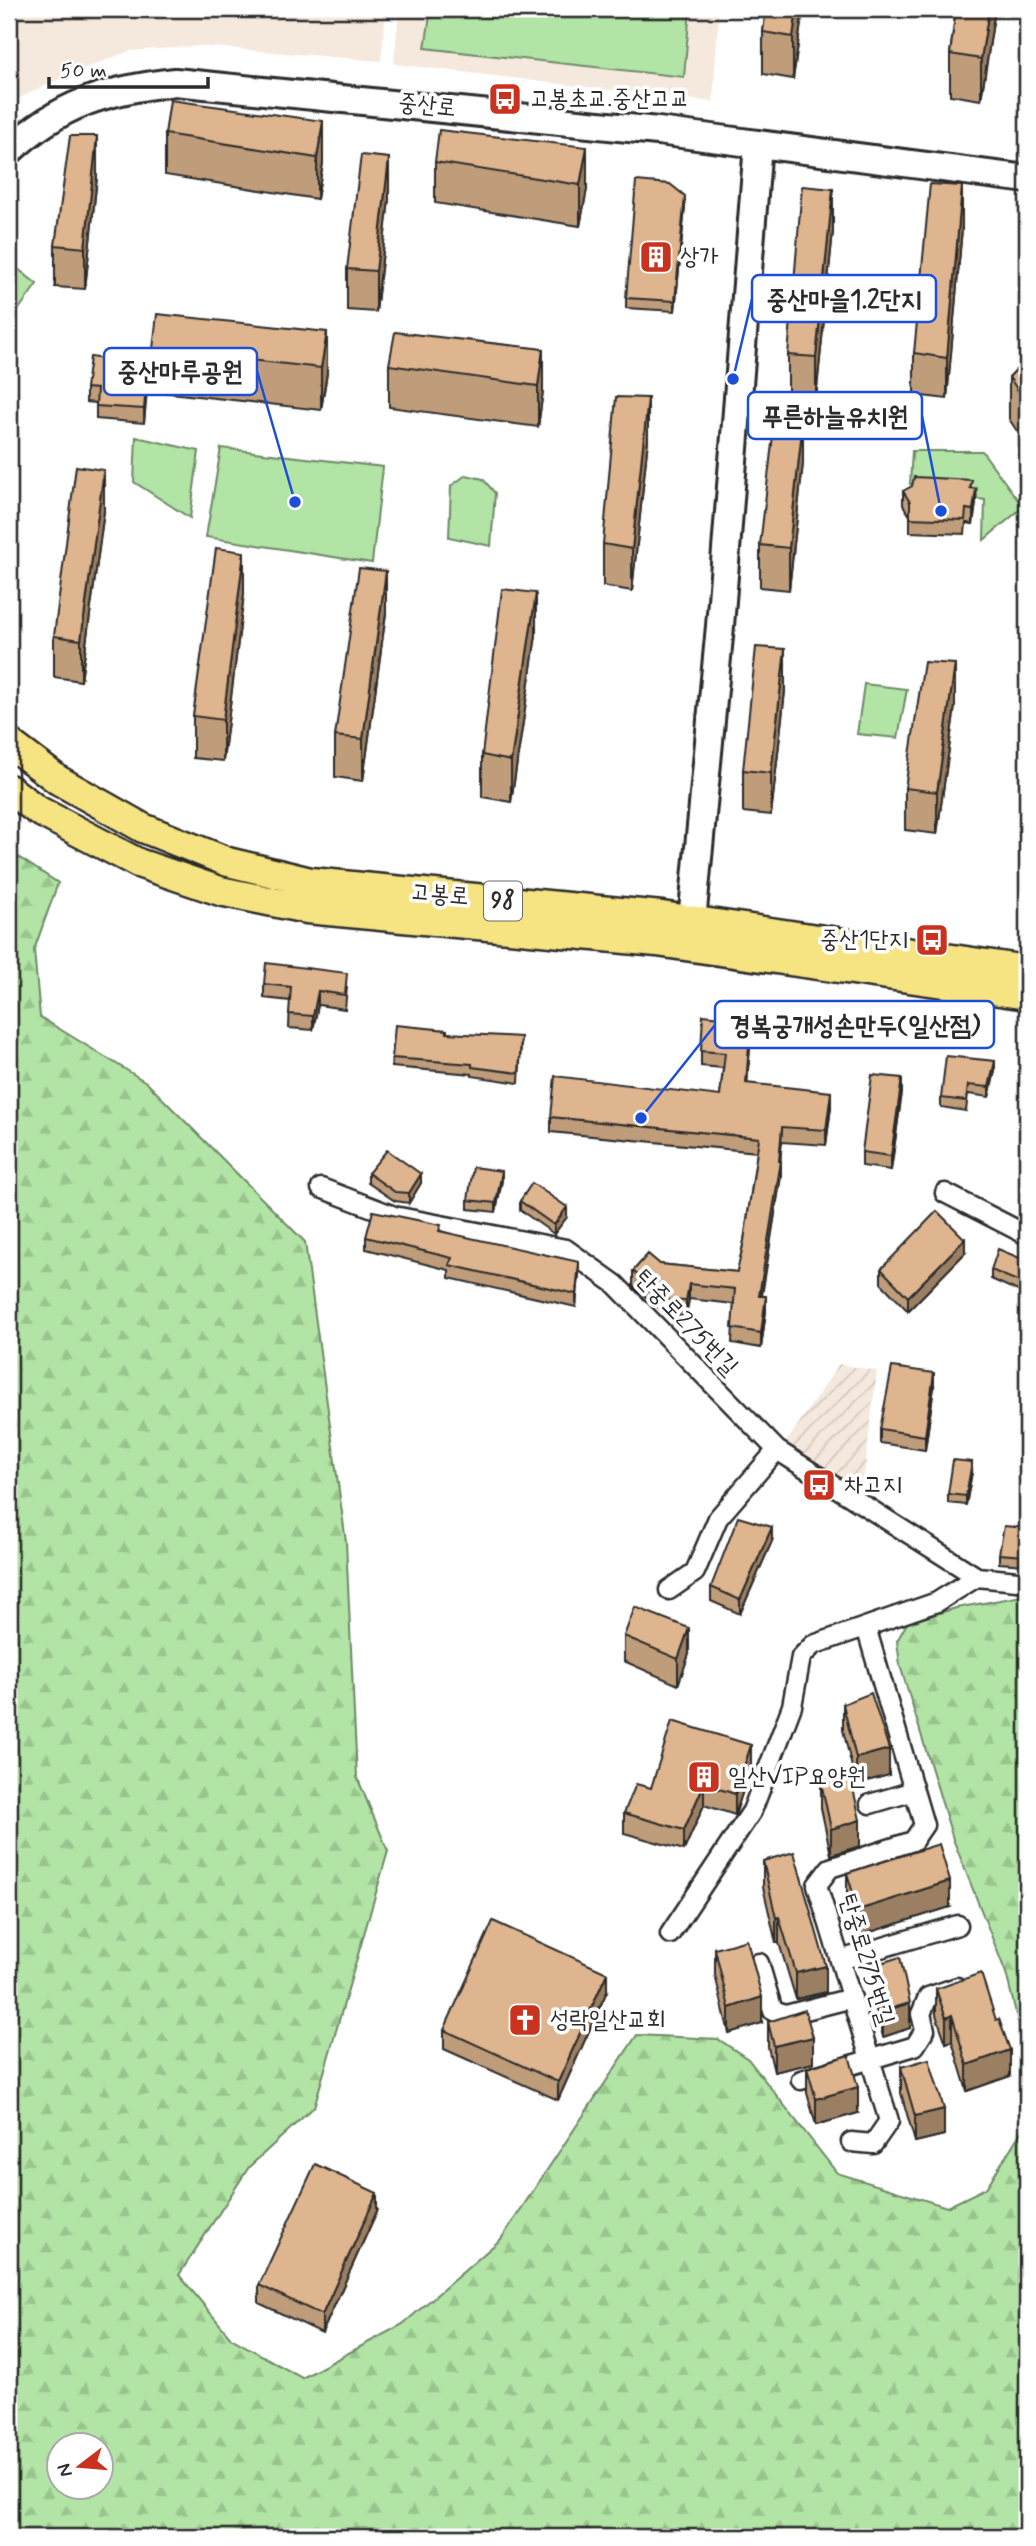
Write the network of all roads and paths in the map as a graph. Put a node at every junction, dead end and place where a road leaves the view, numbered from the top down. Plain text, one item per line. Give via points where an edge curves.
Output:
1 (758, 144) junction
2 (10, 146) edge
3 (1027, 179) edge
4 (9, 743) edge
5 (9, 789) edge
6 (691, 934) junction
7 (1027, 970) edge
8 (1027, 995) edge
9 (321, 1188) dead end
10 (945, 1193) dead end
11 (1027, 1235) edge
12 (778, 1450) junction
13 (977, 1577) junction
14 (1027, 1581) edge
15 (670, 1590) dead end
16 (866, 1627) junction
17 (914, 1791) junction
18 (870, 1804) dead end
19 (958, 1925) dead end
20 (670, 1934) dead end
21 (840, 1960) junction
22 (759, 1963) dead end
23 (960, 1986) edge
24 (852, 1998) junction
25 (870, 2059) junction
26 (801, 2080) dead end
27 (851, 2143) dead end

1 - 2 main road, 중산로 via 176,82 127,88 81,103
1 - 3 main road, 중산로
1 - 6 main road
4 - 6 main road, 고봉로 / 98 via 58,780 143,828 228,862 311,883 662,916
5 - 6 main road, 고봉로 / 98 via 37,810 138,863 220,891 307,909
6 - 7 main road, 고봉로 / 98
6 - 8 main road, 고봉로 / 98
9 - 12 street, 탄중로275번길 via 394,1216 566,1249 615,1284
10 - 11 street
12 - 13 street, 탄중로275번길
12 - 15 street via 718,1518 695,1572
13 - 14 street, 탄중로275번길
13 - 16 street via 937,1602
16 - 17 street, 탄중로275번길
16 - 20 street via 813,1645 801,1657 792,1706 752,1811
17 - 18 street
17 - 21 street, 탄중로275번길 via 924,1825 913,1841 830,1868 817,1885
19 - 21 street
21 - 24 street, 탄중로275번길
22 - 24 street via 773,2011 786,2015
23 - 25 street via 928,1997 921,2014 925,2030 915,2046
24 - 25 street, 탄중로275번길
25 - 26 street
25 - 27 street, 탄중로275번길 via 889,2121 873,2144

